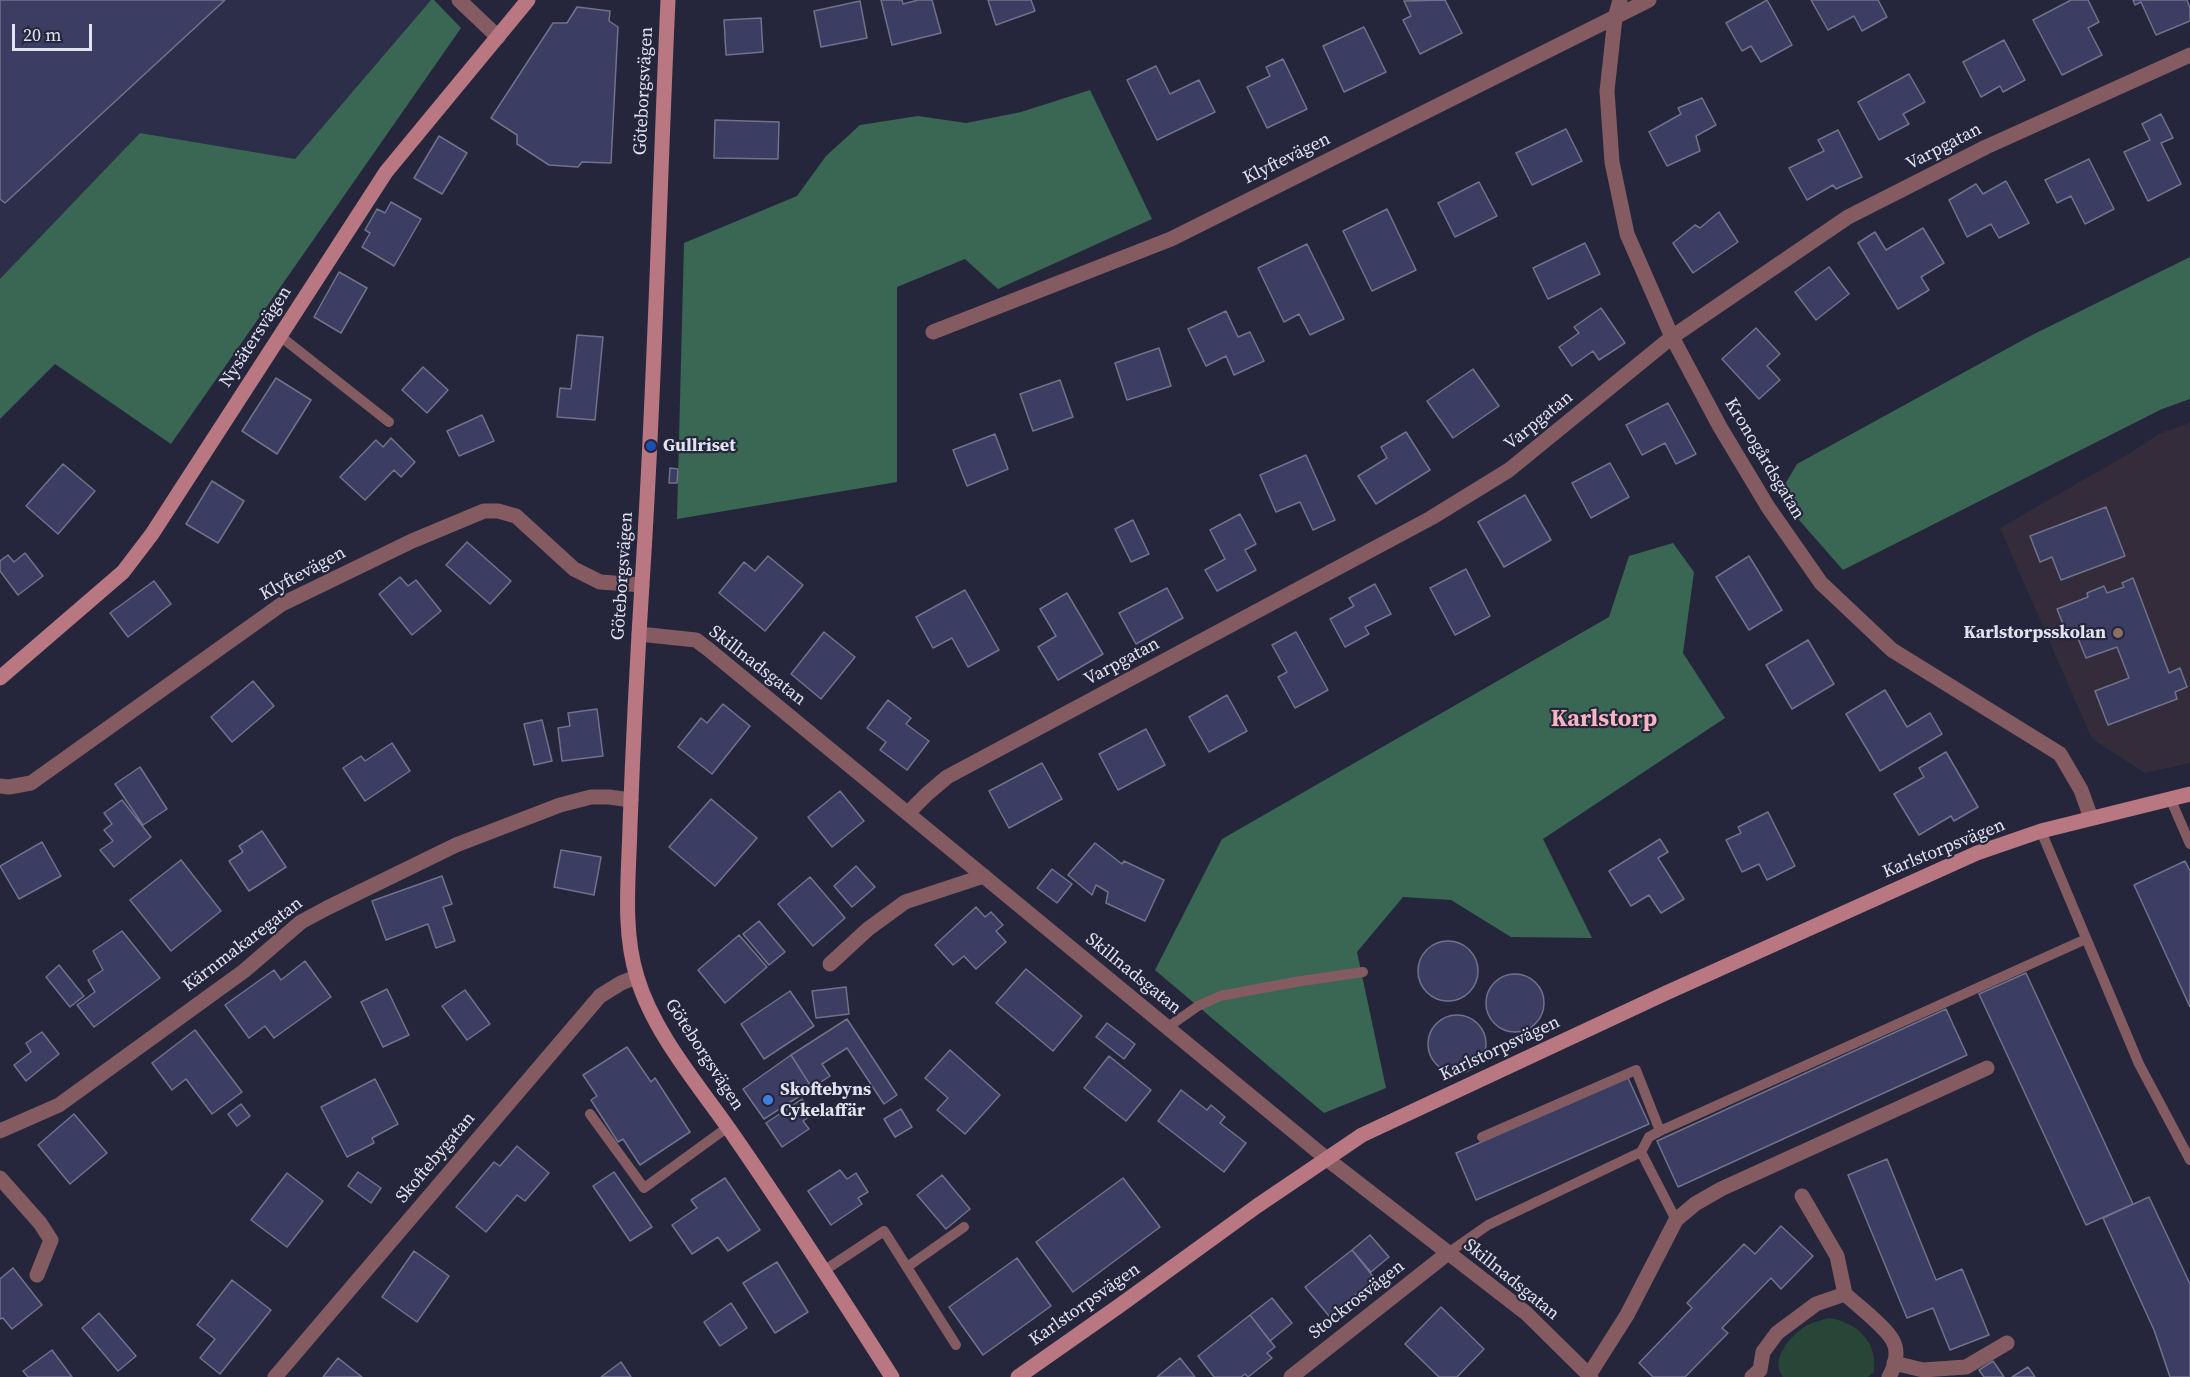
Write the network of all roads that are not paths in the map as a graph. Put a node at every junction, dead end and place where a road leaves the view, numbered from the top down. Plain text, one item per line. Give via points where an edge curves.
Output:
1 (459, 0) edge
2 (528, 0) edge
3 (668, 0) edge
4 (1620, 0) edge
5 (1649, 0) edge
6 (1615, 18) junction
7 (498, 37) junction
8 (2190, 55) edge
9 (933, 332) dead end
10 (280, 336) junction
11 (1672, 337) junction
12 (389, 422) dead end
13 (642, 585) junction
14 (639, 634) junction
15 (0, 678) edge
16 (0, 786) edge
17 (2190, 794) edge
18 (2170, 798) junction
19 (631, 800) junction
20 (908, 813) junction
21 (2091, 818) junction
22 (2041, 831) junction
23 (2190, 844) edge
24 (984, 876) junction
25 (2086, 939) junction
26 (830, 964) dead end
27 (1363, 972) dead end
28 (636, 976) junction
29 (1167, 1027) junction
30 (1988, 1068) dead end
31 (590, 1114) dead end
32 (728, 1127) junction
33 (0, 1131) edge
34 (1660, 1131) junction
35 (1482, 1137) dead end
36 (1641, 1152) junction
37 (1328, 1159) junction
38 (2190, 1160) edge
39 (0, 1178) edge
40 (1802, 1196) dead end
41 (1676, 1220) junction
42 (964, 1227) dead end
43 (1448, 1253) junction
44 (907, 1266) junction
45 (825, 1270) junction
46 (37, 1275) dead end
47 (1845, 1294) junction
48 (2007, 1343) dead end
49 (956, 1345) dead end
50 (1891, 1370) edge
51 (1759, 1375) edge
52 (1590, 1376) edge
53 (275, 1377) edge
54 (892, 1377) edge
55 (1018, 1377) edge
56 (1291, 1377) edge

1 - 7 street
2 - 7 street, Nysätersvägen
3 - 13 street, Göteborgsvägen via 652,434
4 - 6 street, Kronogårdsgatan
5 - 6 street, Klyftevägen
6 - 9 street, Klyftevägen via 1171,239
6 - 11 street, Kronogårdsgatan via 1607,91 1612,162 1627,234
7 - 10 street, Nysätersvägen via 386,172
8 - 11 street, Varpgatan via 1986,147 1848,217
10 - 12 lane
10 - 15 street, Nysätersvägen via 152,534 123,572
11 - 20 street, Varpgatan via 1509,470 1431,518 948,777
11 - 21 street, Kronogårdsgatan via 1768,507 1821,583 1893,650 2060,754 2081,790
13 - 14 street, Göteborgsvägen
13 - 16 street, Klyftevägen via 600,582 574,569 516,516 484,512 282,604 41,777 31,783
14 - 19 street, Göteborgsvägen
14 - 20 street, Skillnadsgatan via 696,640
17 - 18 street, Karlstorpsvägen
18 - 21 street, Karlstorpsvägen
18 - 23 lane
19 - 28 street, Göteborgsvägen via 629,946
19 - 33 street, Kärnmakaregatan via 591,797 560,805 456,845 327,908 301,922 244,970 59,1105
20 - 24 street, Skillnadsgatan
21 - 22 street, Karlstorpsvägen
22 - 25 lane
22 - 37 street, Karlstorpsvägen via 1977,853 1666,993 1362,1135
24 - 26 street via 905,902
24 - 29 street, Skillnadsgatan
25 - 34 lane
25 - 38 lane via 2139,1064
27 - 29 lane via 1220,996
28 - 32 street, Göteborgsvägen via 668,1041
28 - 53 street, Skoftebygatan via 600,996
29 - 37 street, Skillnadsgatan
30 - 41 street, Skillnadsgatan via 1721,1189 1695,1203
31 - 32 lane, Göteborgsvägen via 644,1188
32 - 45 street, Göteborgsvägen
34 - 35 lane via 1636,1070
34 - 36 lane via 1649,1137
36 - 41 lane
36 - 43 lane via 1488,1225
37 - 43 street, Skillnadsgatan
37 - 55 street, Karlstorpsvägen
39 - 46 street via 51,1240
40 - 47 street via 1837,1256
41 - 52 street, Skillnadsgatan
42 - 44 lane
43 - 52 street, Skillnadsgatan via 1526,1313
43 - 56 street, Stockrosvägen
44 - 45 lane via 884,1231
44 - 49 lane
45 - 54 street, Göteborgsvägen
47 - 50 street via 1893,1340 1896,1352
47 - 51 street via 1816,1304 1777,1333 1763,1352
48 - 50 street via 1966,1367

